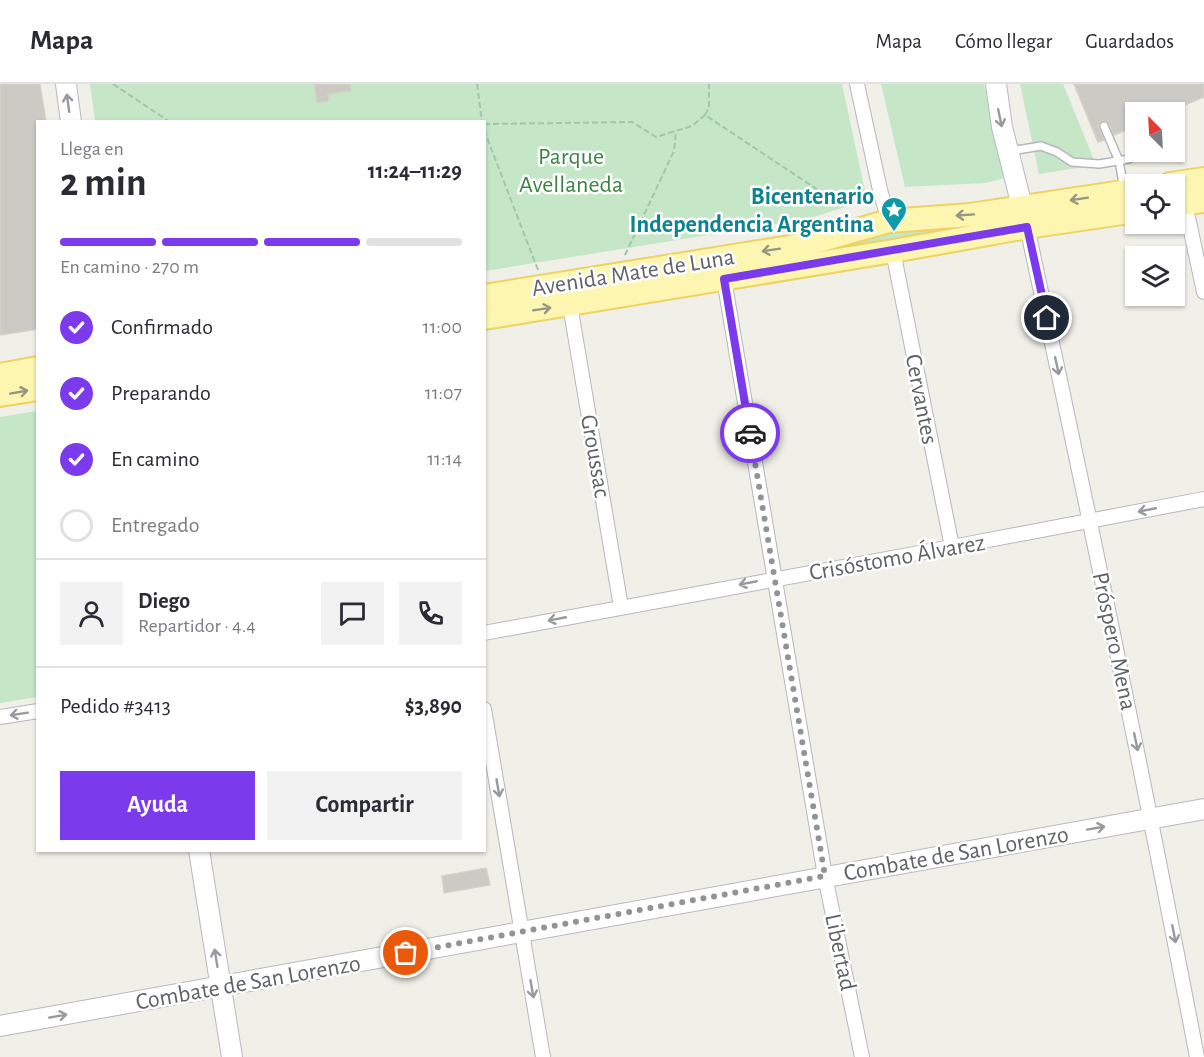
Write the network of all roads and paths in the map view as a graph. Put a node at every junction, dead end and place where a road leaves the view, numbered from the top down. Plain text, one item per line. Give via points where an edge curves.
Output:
1 (66, 84) edge
2 (113, 84) edge
3 (477, 84) edge
4 (709, 84) edge
5 (857, 84) edge
6 (996, 84) edge
7 (705, 115) junction
8 (71, 120) edge
9 (167, 120) edge
10 (483, 120) edge
11 (486, 123) edge
12 (1104, 126) dead end
13 (676, 131) junction
14 (486, 135) edge
15 (1008, 152) junction
16 (1125, 160) edge
17 (1119, 161) junction
18 (1125, 178) edge
19 (1204, 179) edge
20 (1185, 182) edge
21 (880, 190) junction
22 (1125, 198) edge
23 (1188, 203) edge
24 (1025, 217) junction
25 (889, 221) junction
26 (893, 251) junction
27 (616, 275) junction
28 (724, 279) junction
29 (543, 286) junction
30 (1204, 292) edge
31 (486, 296) edge
32 (570, 305) junction
33 (486, 318) edge
34 (36, 368) edge
35 (0, 375) edge
36 (36, 389) edge
37 (0, 395) edge
38 (1204, 499) edge
39 (1091, 521) junction
40 (952, 548) junction
41 (775, 579) junction
42 (621, 607) junction
43 (486, 633) edge
44 (36, 711) edge
45 (0, 717) edge
46 (486, 721) edge
47 (1204, 809) edge
48 (1152, 819) junction
49 (199, 852) edge
50 (825, 876) junction
51 (522, 931) junction
52 (220, 987) junction
53 (0, 1026) edge
54 (232, 1057) edge
55 (543, 1057) edge
56 (862, 1057) edge
57 (1197, 1057) edge

8 -> 1 street
2 - 9 path
3 - 10 path
4 - 7 path via 709,108
5 - 21 street
6 -> 15 street
7 - 13 path via 692,126
7 - 21 path via 827,196
11 - 13 path via 632,122 656,137
12 - 17 lane
13 - 27 path via 674,151
14 - 29 path
15 - 17 lane via 1041,146 1072,162
15 - 24 street
16 - 17 lane
17 - 18 lane
19 - 20 main road
21 - 25 street
22 - 24 main road, Avenida Mate de Luna
23 - 30 street
24 -> 25 main road, Avenida Mate de Luna via 970,215
24 - 26 main road, Avenida Mate de Luna
24 -> 39 street, Próspero Mena
25 -> 27 main road, Avenida Mate de Luna via 815,242
26 - 28 main road, Avenida Mate de Luna
26 - 40 street, Cervantes
27 - 29 main road, Avenida Mate de Luna
28 - 32 main road, Avenida Mate de Luna
28 - 41 street, Libertad
29 - 31 main road, Avenida Mate de Luna
33 -> 32 main road, Avenida Mate de Luna
32 - 42 street, Groussac
34 - 35 main road
37 -> 36 main road
38 -> 39 street, Crisóstomo Álvarez
39 - 40 street, Crisóstomo Álvarez
39 -> 48 street, Próspero Mena
40 - 41 street, Crisóstomo Álvarez
41 -> 42 street, Crisóstomo Álvarez
41 - 50 street, Libertad
42 -> 43 street, Crisóstomo Álvarez
44 -> 45 street
46 -> 51 street
47 - 48 street, Combate de San Lorenzo
50 -> 48 street, Combate de San Lorenzo
48 -> 57 street, Próspero Mena
52 -> 49 street
50 - 51 street, Combate de San Lorenzo
50 - 56 street, Libertad
51 - 52 street, Combate de San Lorenzo
51 -> 55 street
53 -> 52 street, Combate de San Lorenzo
52 - 54 street

